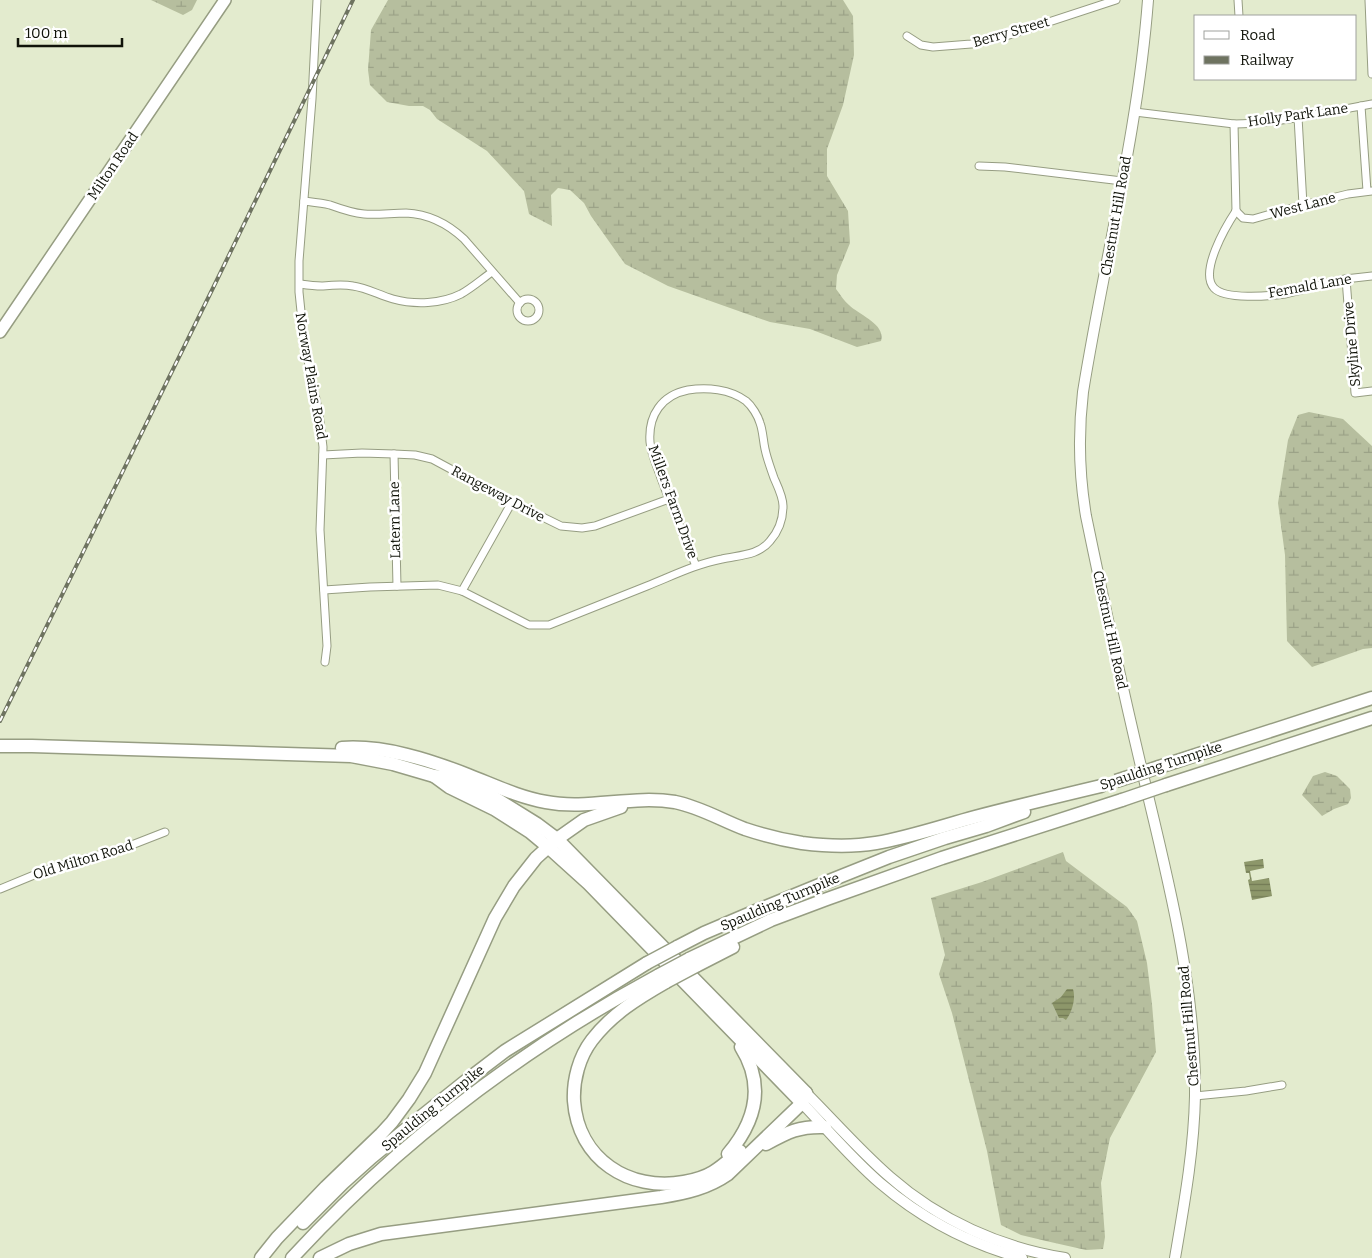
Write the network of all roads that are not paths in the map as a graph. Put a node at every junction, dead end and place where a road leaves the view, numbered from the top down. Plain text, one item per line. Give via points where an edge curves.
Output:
1 (225, 0) edge
2 (317, 0) edge
3 (1116, 0) edge
4 (1148, 0) edge
5 (1238, 0) edge
6 (1369, 0) edge
7 (1239, 15) edge
8 (907, 36) dead end
9 (1372, 74) edge
10 (1372, 104) edge
11 (1361, 106) junction
12 (1135, 112) junction
13 (1298, 117) junction
14 (1234, 124) junction
15 (979, 166) dead end
16 (1122, 180) junction
17 (1369, 191) edge
18 (304, 200) junction
19 (1303, 205) junction
20 (1236, 211) junction
21 (492, 272) junction
22 (1372, 276) edge
23 (1346, 279) junction
24 (300, 284) junction
25 (520, 303) dead end
26 (0, 332) edge
27 (1372, 391) edge
28 (394, 454) junction
29 (323, 455) junction
30 (669, 499) junction
31 (512, 502) junction
32 (696, 566) junction
33 (396, 586) junction
34 (324, 590) junction
35 (462, 591) junction
36 (325, 662) dead end
37 (1372, 698) edge
38 (1372, 718) edge
39 (1372, 724) edge
40 (1306, 738) junction
41 (5, 746) edge
42 (323, 754) junction
43 (1101, 786) junction
44 (640, 801) junction
45 (165, 832) dead end
46 (552, 843) junction
47 (0, 889) edge
48 (663, 979) junction
49 (716, 1015) junction
50 (1282, 1085) dead end
51 (1195, 1096) junction
52 (801, 1098) junction
53 (825, 1128) junction
54 (743, 1159) junction
55 (697, 1178) junction
56 (261, 1258) edge
57 (270, 1258) edge
58 (292, 1258) edge
59 (320, 1258) edge
60 (1022, 1258) edge
61 (1065, 1258) edge
62 (1175, 1258) edge

1 - 26 main road, Milton Road
2 - 18 street, Norway Plains Road
3 - 8 street, Berry Street via 971,44 933,47 921,45
4 - 12 street, Chestnut Hill Road
5 - 7 street
6 - 9 street
10 - 11 street, Holly Park Lane
11 - 13 street, Holly Park Lane
11 - 17 street
12 - 14 street, Holly Park Lane
12 - 16 street, Chestnut Hill Road
13 - 14 street, Holly Park Lane
13 - 19 street
14 - 20 street
15 - 16 street
16 - 51 street, Chestnut Hill Road via 1083,392 1080,470 1097,570 1183,956
17 - 19 street, West Lane
18 - 21 street via 362,214 405,213 431,217 464,239
18 - 24 street, Norway Plains Road
19 - 20 street, West Lane via 1254,219 1243,218
20 - 23 street, Fernald Lane via 1222,234 1210,270 1209,281 1218,292 1233,296 1283,294
21 - 24 street via 459,295 426,302 393,299 354,286
21 - 25 street
22 - 23 street, Fernald Lane
23 - 27 street, Skyline Drive via 1356,393
24 - 29 street, Norway Plains Road via 301,325 319,414
28 - 29 street, Rangeway Drive
28 - 31 street, Rangeway Drive via 432,459
28 - 33 street, Latern Lane
29 - 34 street, Norway Plains Road via 320,530
30 - 31 street, Rangeway Drive via 614,520 582,528 561,526
30 - 32 street, Millers Farm Drive
30 - 32 street, Millers Farm Drive via 650,442 654,414 664,401 680,392 707,389 735,394 747,402 761,425 772,473 783,500 780,524 771,541 758,550
31 - 35 street
32 - 35 street, Millers Farm Drive via 549,625 529,625
33 - 34 street, Millers Farm Drive
33 - 35 street, Millers Farm Drive via 438,585
34 - 36 street, Norway Plains Road
37 - 43 highway, Spaulding Turnpike, bridge
38 - 40 highway, Spaulding Turnpike
39 - 40 highway
40 - 48 highway, Spaulding Turnpike, bridge via 942,858 771,920
41 - 42 highway
42 - 44 highway via 344,748 366,748 411,756 516,795 548,802
42 - 46 highway via 393,764 434,776
43 - 44 highway via 876,843 839,846 777,838 745,829 692,806
43 - 57 highway, Spaulding Turnpike, bridge via 889,857 704,933 647,963 505,1051 438,1102 343,1183
44 - 46 highway via 584,820
45 - 47 street, Old Milton Road via 124,848 51,868
46 - 49 highway
46 - 52 highway
46 - 56 highway via 536,858 505,901 425,1073 409,1099 381,1134 326,1187
48 - 55 highway via 609,1021 592,1040 580,1064 574,1090 575,1107 583,1134 593,1151 619,1173 641,1182 658,1184
48 - 58 highway, Spaulding Turnpike via 566,1028 467,1099 362,1187
49 - 52 highway
49 - 55 highway via 747,1056 754,1078 755,1098 742,1137 727,1155
50 - 51 street
51 - 62 street, Chestnut Hill Road
52 - 53 street
52 - 54 highway
52 - 55 highway via 730,1160
52 - 61 street via 906,1191 923,1202 958,1223 1010,1245
53 - 54 highway via 793,1130
53 - 60 street via 878,1181 915,1210 968,1239
54 - 59 highway via 720,1180 686,1193 381,1234

